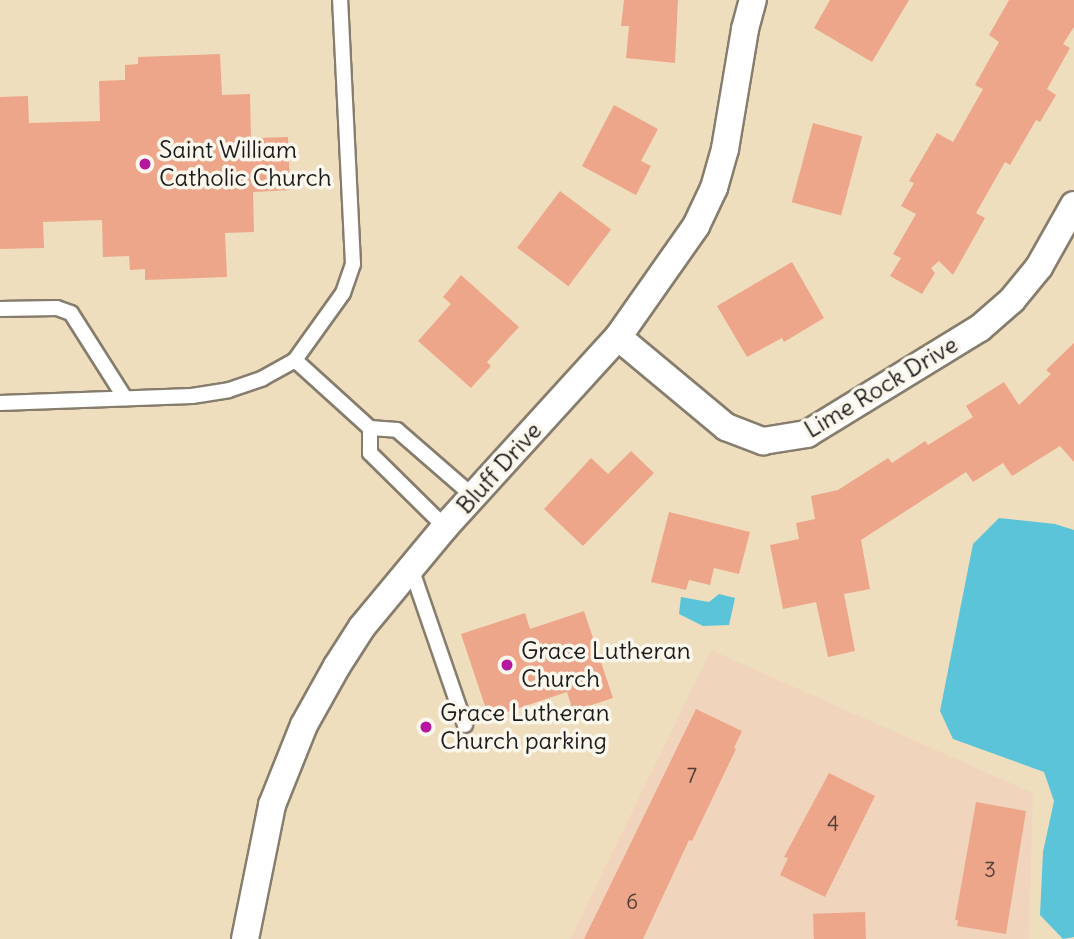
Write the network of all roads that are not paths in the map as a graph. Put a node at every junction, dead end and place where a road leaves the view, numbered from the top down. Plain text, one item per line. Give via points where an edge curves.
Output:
1 (340, 0) edge
2 (754, 0) edge
3 (1074, 205) edge
4 (0, 309) edge
5 (618, 337) junction
6 (295, 360) junction
7 (125, 398) junction
8 (0, 403) edge
9 (370, 428) junction
10 (473, 496) junction
11 (445, 527) junction
12 (411, 568) junction
13 (465, 725) dead end
14 (244, 939) edge

1 - 6 lane via 353,264 343,293
2 - 5 street, Bluff Drive via 714,188 696,226
3 - 5 street, Lime Rock Drive via 1039,267 1012,300 980,328 807,434 763,441 726,427
4 - 7 lane via 57,308 71,313
5 - 10 street, Bluff Drive
6 - 7 lane via 229,390
6 - 9 lane
7 - 8 lane
9 - 10 lane via 397,430
9 - 11 lane via 370,453
10 - 11 street, Bluff Drive
11 - 12 street, Bluff Drive
12 - 13 lane
12 - 14 street, Bluff Drive via 362,627 304,725 272,805

